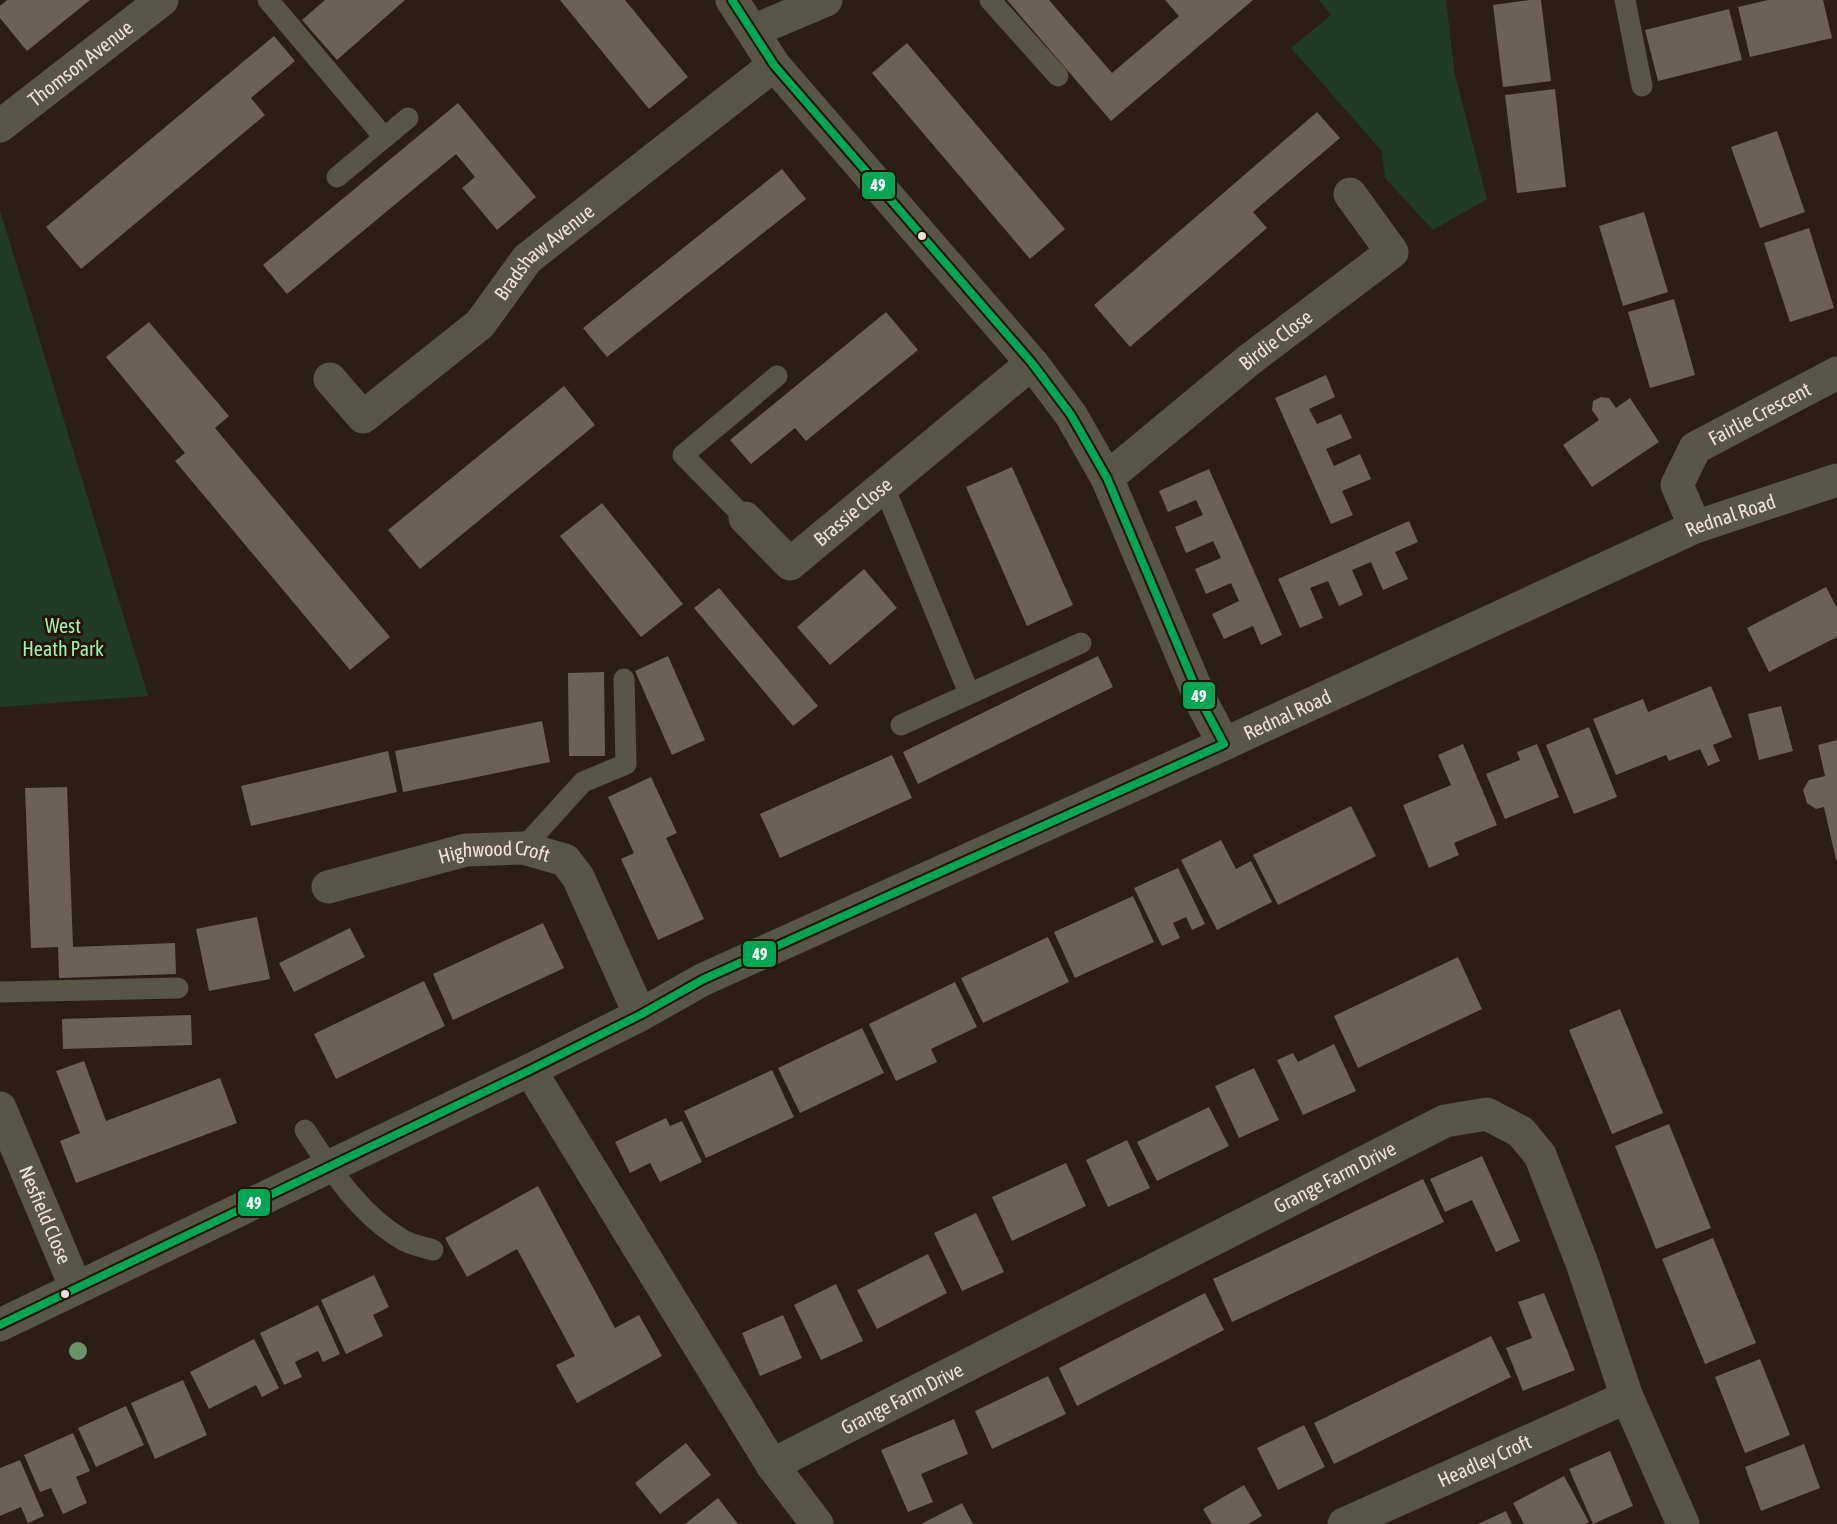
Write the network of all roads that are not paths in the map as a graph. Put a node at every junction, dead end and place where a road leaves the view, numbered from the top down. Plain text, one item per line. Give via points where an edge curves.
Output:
1 (162, 0) edge
2 (268, 0) edge
3 (732, 0) edge
4 (826, 0) edge
5 (990, 0) edge
6 (1625, 0) edge
7 (753, 31) junction
8 (774, 65) junction
9 (1058, 76) dead end
10 (1642, 86) dead end
11 (408, 118) dead end
12 (0, 126) edge
13 (384, 137) junction
14 (337, 177) dead end
15 (1350, 194) dead end
16 (1032, 363) junction
17 (1837, 373) edge
18 (777, 376) dead end
19 (330, 379) dead end
20 (1107, 478) junction
21 (1837, 480) edge
22 (884, 487) junction
23 (745, 518) joint
24 (1695, 527) junction
25 (1081, 643) dead end
26 (624, 679) dead end
27 (969, 693) junction
28 (901, 725) dead end
29 (1224, 744) junction
30 (523, 848) junction
31 (328, 887) dead end
32 (178, 988) dead end
33 (0, 992) edge
34 (640, 1015) junction
35 (530, 1070) junction
36 (0, 1108) edge
37 (305, 1130) dead end
38 (329, 1167) junction
39 (433, 1250) dead end
40 (76, 1288) junction
41 (0, 1325) edge
42 (1627, 1397) junction
43 (772, 1465) junction
44 (817, 1524) edge
45 (1344, 1524) edge
46 (1683, 1524) edge

1 - 12 street, Thomson Avenue
2 - 13 lane
3 - 7 street
4 - 7 street
5 - 9 lane
6 - 10 lane
7 - 8 street
8 - 16 street
8 - 19 street, Bradshaw Avenue via 527,259 480,324 363,417
11 - 13 lane
13 - 14 lane
15 - 20 street, Birdie Close via 1392,252 1249,360
16 - 20 street via 1071,415
16 - 22 street, Brassie Close
17 - 24 street, Fairlie Crescent via 1695,448 1677,485
18 - 23 lane, Brassie Close via 683,455
20 - 29 street via 1203,705
21 - 24 street, Rednal Road
22 - 23 street, Brassie Close via 790,564
22 - 27 lane
24 - 29 street, Rednal Road
25 - 27 lane
26 - 30 lane via 626,764 583,782
27 - 28 lane
29 - 34 street, Rednal Road via 702,980
30 - 31 street, Highwood Croft via 466,850
30 - 34 street, Highwood Croft via 565,860 578,877
32 - 33 lane
34 - 35 street, Rednal Road
35 - 38 street, Rednal Road
35 - 43 street
36 - 40 street, Nesfield Close
37 - 38 lane
38 - 39 lane via 362,1209 404,1241
38 - 40 street, Rednal Road
40 - 41 street, Rednal Road
42 - 43 street, Grange Farm Drive via 1540,1155 1521,1132 1487,1114 1445,1121
42 - 45 street, Headley Croft
42 - 46 street, Grange Farm Drive
43 - 44 street

